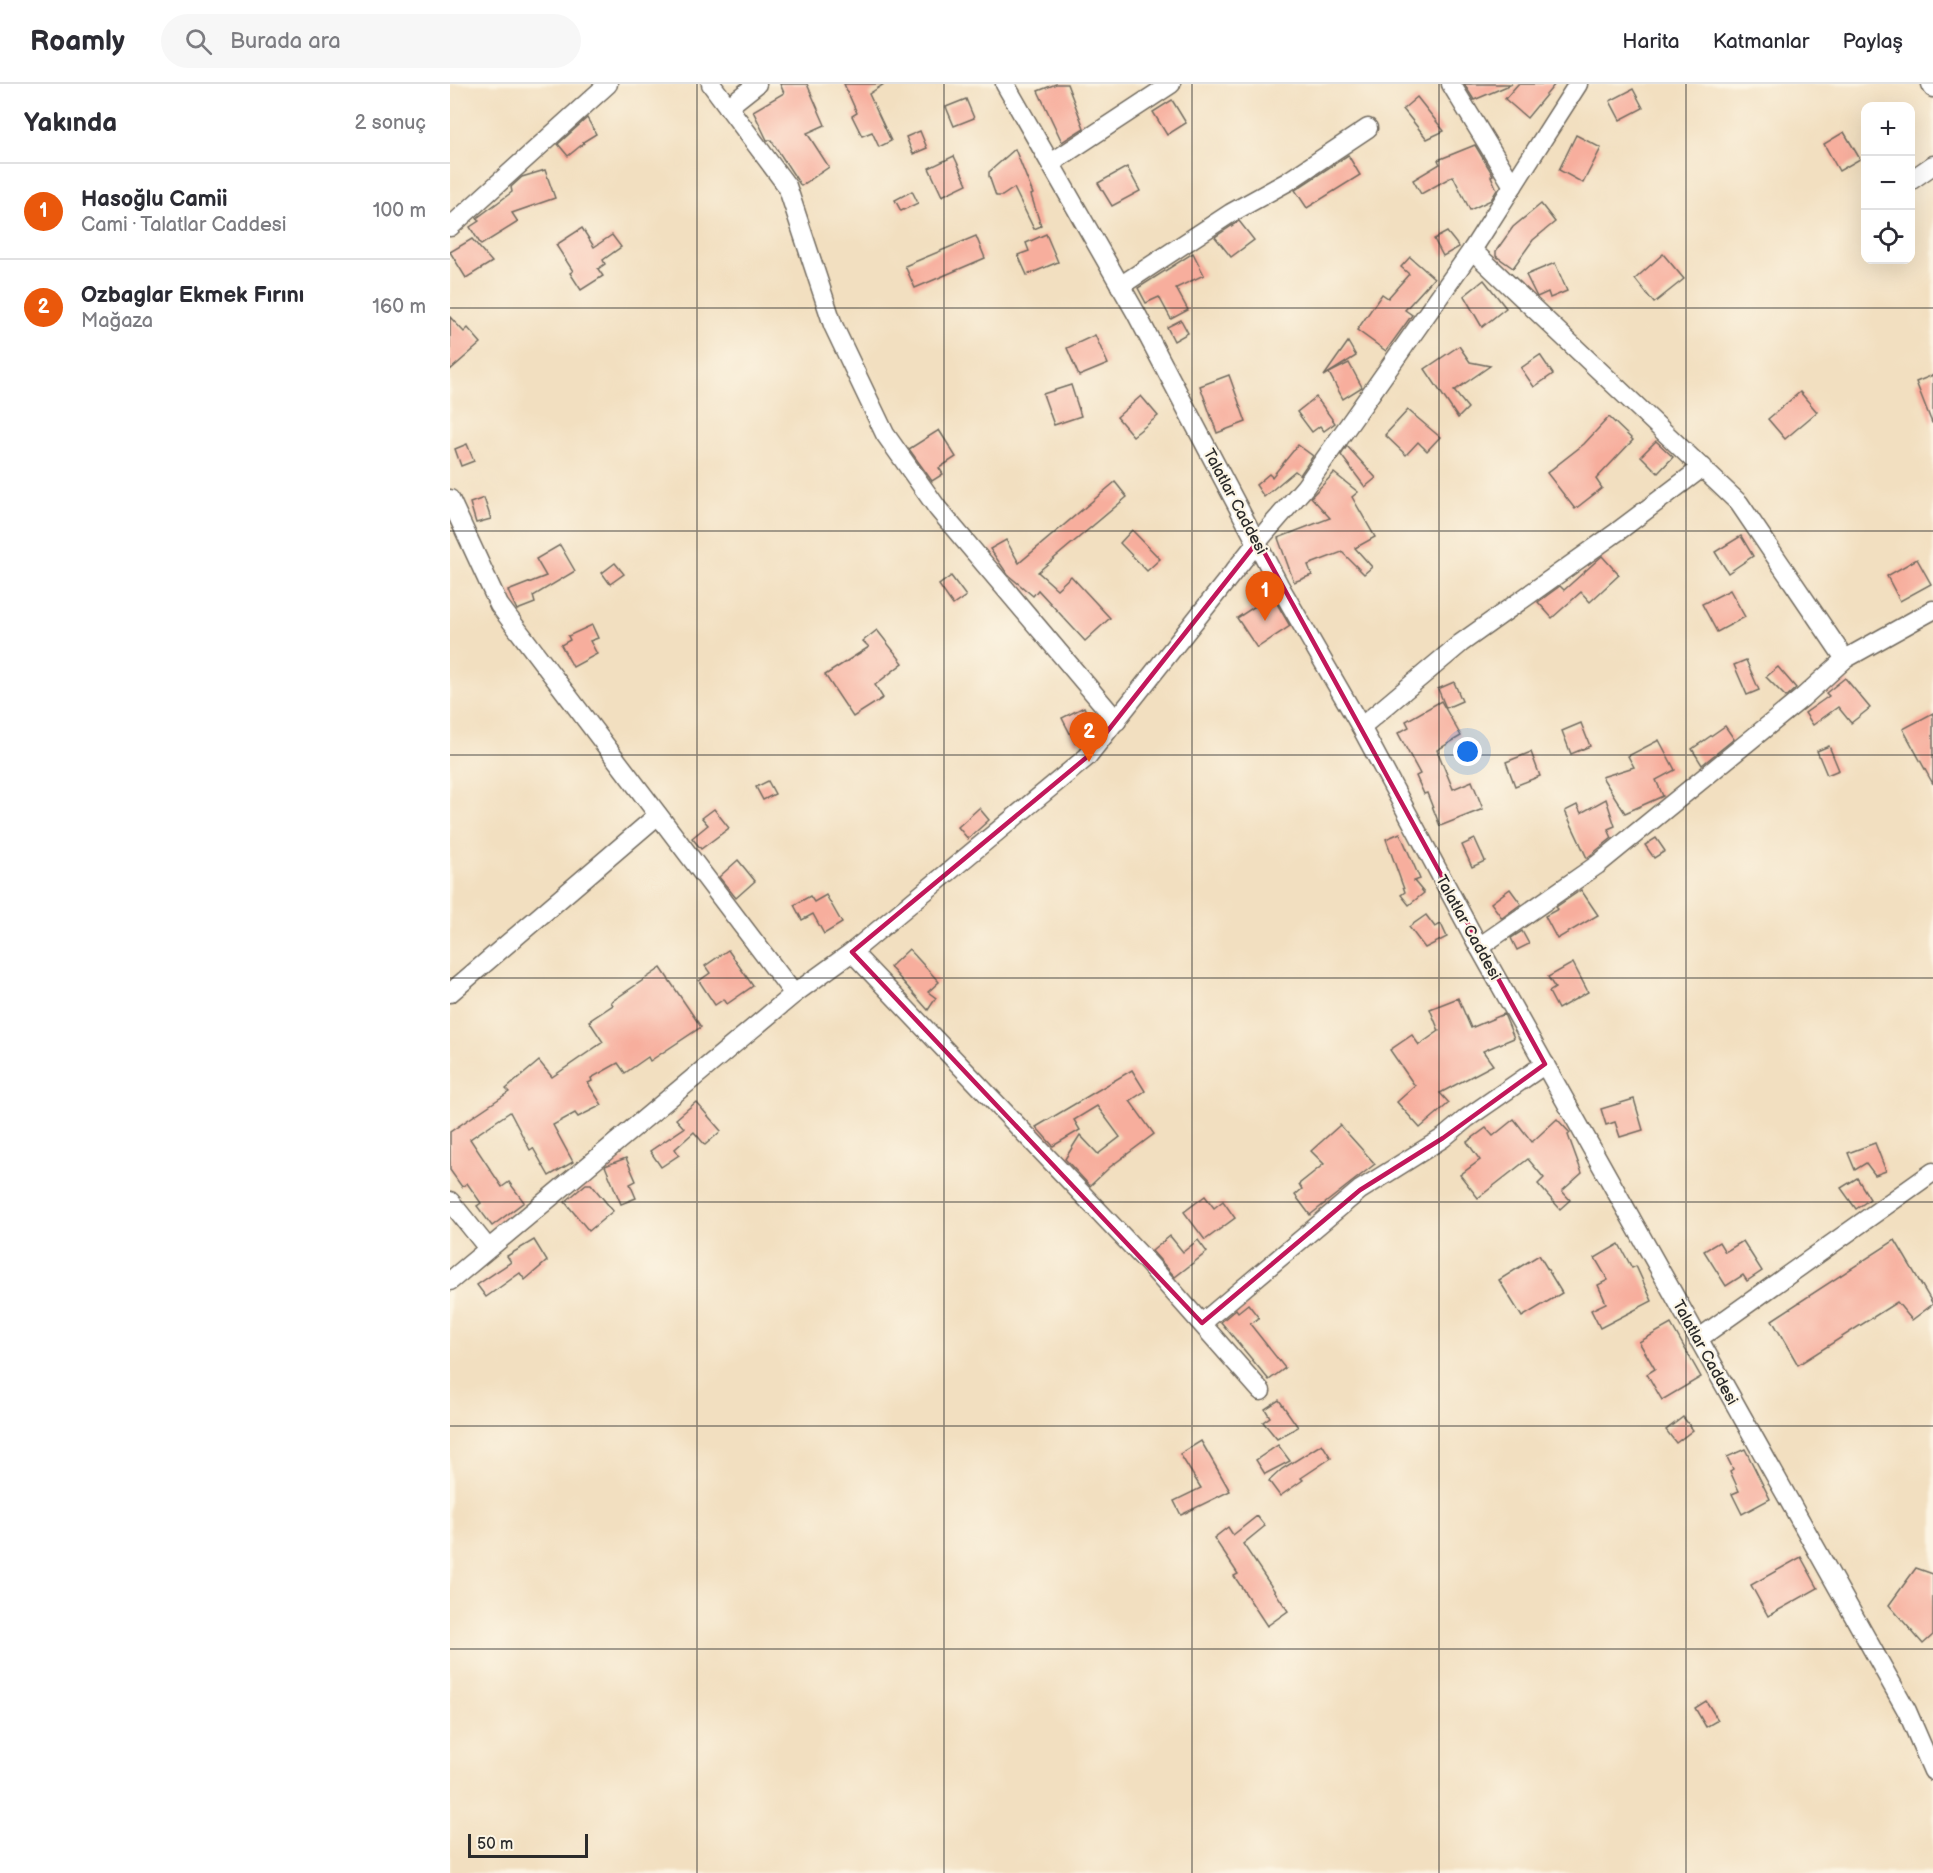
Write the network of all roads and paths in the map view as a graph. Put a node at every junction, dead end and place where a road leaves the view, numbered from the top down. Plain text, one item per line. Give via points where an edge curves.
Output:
1 (608, 84) edge
2 (711, 84) edge
3 (757, 84) edge
4 (1005, 84) edge
5 (1171, 84) edge
6 (1451, 84) edge
7 (1578, 84) edge
8 (1931, 84) edge
9 (1933, 88) edge
10 (728, 108) junction
11 (1368, 128) dead end
12 (1051, 164) junction
13 (1933, 165) edge
14 (1915, 177) edge
15 (1514, 186) junction
16 (450, 227) edge
17 (1472, 250) junction
18 (1120, 286) junction
19 (1703, 467) junction
20 (450, 499) edge
21 (1258, 541) junction
22 (1933, 610) edge
23 (1845, 658) junction
24 (1117, 721) junction
25 (1361, 727) junction
26 (658, 815) junction
27 (1479, 947) junction
28 (852, 952) junction
29 (450, 993) edge
30 (794, 994) junction
31 (1545, 1064) junction
32 (1933, 1172) edge
33 (450, 1201) edge
34 (487, 1248) junction
35 (450, 1281) edge
36 (1202, 1323) junction
37 (1698, 1339) junction
38 (1261, 1391) dead end
39 (1933, 1771) edge

1 - 16 street
2 - 10 street
3 - 10 street
4 - 12 street, Talatlar Caddesi
5 - 12 street
6 - 15 street
7 - 15 street
8 - 9 street
10 - 24 street via 787,186 833,325 885,434 938,509
11 - 18 street
12 - 18 street, Talatlar Caddesi
13 - 14 street
15 - 17 street
17 - 19 street
17 - 21 street via 1305,487
18 - 21 street, Talatlar Caddesi
19 - 23 street via 1739,503
19 - 25 street via 1461,643
20 - 26 street via 499,605
21 - 24 street
21 - 25 street, Talatlar Caddesi
22 - 23 street
23 - 27 street via 1802,698 1597,866
24 - 28 street via 1087,757
25 - 27 street, Talatlar Caddesi
26 - 29 street
26 - 30 street
27 - 31 street, Talatlar Caddesi
28 - 30 street
28 - 36 street
30 - 34 street
31 - 36 street via 1443,1138 1360,1190
31 - 37 street, Talatlar Caddesi
32 - 37 street
33 - 34 street
34 - 35 street
36 - 38 street
37 - 39 street, Talatlar Caddesi via 1907,1711

